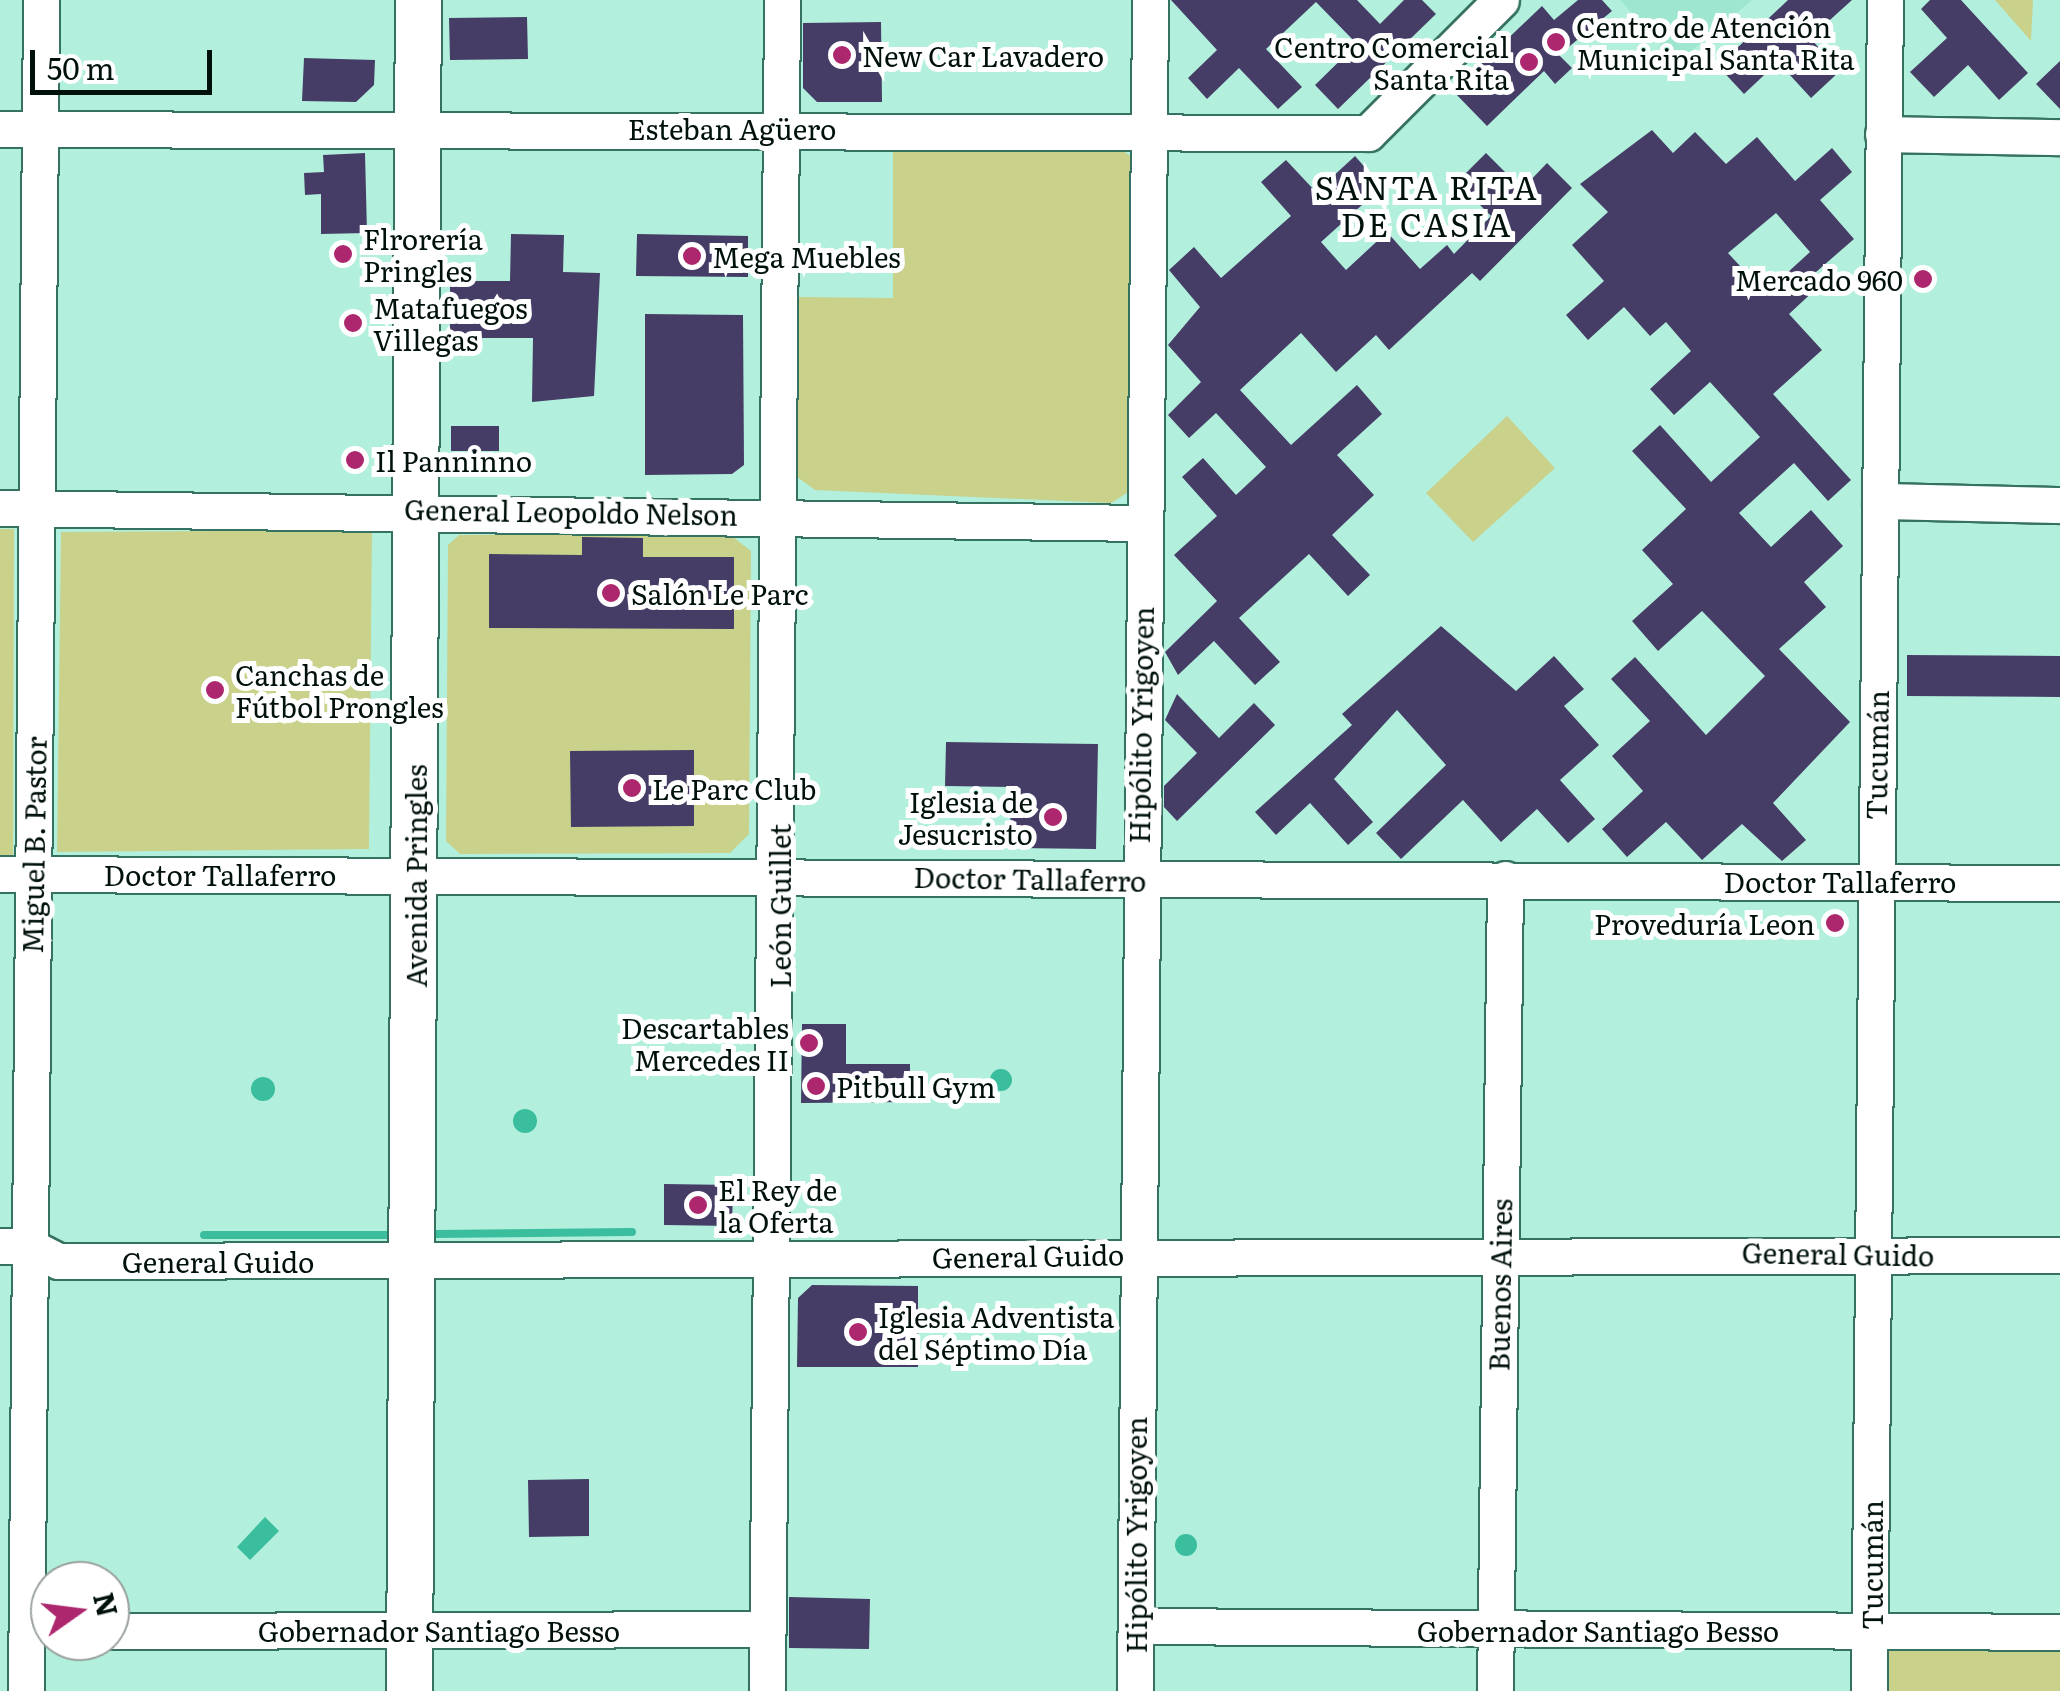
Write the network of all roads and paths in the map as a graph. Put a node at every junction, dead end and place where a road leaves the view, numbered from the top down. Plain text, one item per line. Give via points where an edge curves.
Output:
1 (40, 0) edge
2 (418, 0) edge
3 (782, 0) edge
4 (1150, 0) edge
5 (1501, 0) edge
6 (1885, 0) edge
7 (418, 128) junction
8 (781, 128) junction
9 (0, 129) edge
10 (38, 129) junction
11 (1149, 134) junction
12 (1883, 134) junction
13 (2060, 136) edge
14 (1880, 501) junction
15 (2060, 506) edge
16 (0, 508) edge
17 (41, 508) junction
18 (416, 510) junction
19 (782, 514) junction
20 (1143, 523) junction
21 (780, 872) junction
22 (16, 874) edge
23 (416, 874) junction
24 (1505, 879) junction
25 (1874, 880) junction
26 (1138, 882) junction
27 (2060, 882) edge
28 (15, 1246) edge
29 (1499, 1250) junction
30 (1134, 1253) junction
31 (1872, 1253) junction
32 (2060, 1255) edge
33 (777, 1258) junction
34 (413, 1260) junction
35 (1136, 1626) junction
36 (410, 1629) junction
37 (767, 1629) junction
38 (1870, 1629) junction
39 (130, 1631) edge
40 (1495, 1631) junction
41 (26, 1632) edge
42 (2060, 1632) edge
43 (26, 1691) edge
44 (409, 1691) edge
45 (767, 1691) edge
46 (1135, 1691) edge
47 (1495, 1691) edge
48 (1869, 1691) edge

1 - 10 street, Miguel B. Pastor
2 - 7 main road, Avenida Pringles
3 - 8 street, León Guillet
4 - 11 street, Hipólito Yrigoyen
5 - 11 street, Esteban Agüero via 1368,134
6 - 12 street, Tucumán
7 - 8 street, Esteban Agüero
7 - 10 street, Esteban Agüero
7 - 18 main road, Avenida Pringles
8 - 11 street, Esteban Agüero
8 - 19 street, León Guillet
9 - 10 street, Esteban Agüero
10 - 17 street, Miguel B. Pastor
11 - 20 street, Hipólito Yrigoyen
12 - 13 street
12 - 14 street, Tucumán
14 - 15 street
14 - 25 street, Tucumán
16 - 17 street, General Leopoldo Nelson
17 - 18 street, General Leopoldo Nelson
17 - 22 street, Miguel B. Pastor
18 - 19 street, General Leopoldo Nelson
18 - 23 main road, Avenida Pringles
19 - 20 street, General Leopoldo Nelson
19 - 21 street, León Guillet
20 - 26 street, Hipólito Yrigoyen
21 - 23 street, Doctor Tallaferro
21 - 26 street, Doctor Tallaferro
21 - 33 street, León Guillet
22 - 23 street, Doctor Tallaferro
22 - 28 street, Miguel B. Pastor
23 - 34 main road, Avenida Pringles
24 - 25 street, Doctor Tallaferro
24 - 26 street, Doctor Tallaferro
24 - 29 street, Buenos Aires
25 - 27 street, Doctor Tallaferro
25 - 31 street, Tucumán
26 - 30 street, Hipólito Yrigoyen
28 - 34 street, General Guido via 58,1262
28 - 41 street, Miguel B. Pastor
29 - 30 street, General Guido
29 - 31 street, General Guido
29 - 40 street, Buenos Aires
30 - 33 street, General Guido
30 - 35 street, Hipólito Yrigoyen
31 - 32 street, General Guido
31 - 38 street, Tucumán
33 - 34 street, General Guido
33 - 37 street, León Guillet
34 - 36 main road, Avenida Pringles
35 - 40 street, Gobernador Santiago Besso
35 - 46 street, Hipólito Yrigoyen
36 - 37 street, Gobernador Santiago Besso
36 - 39 street, Gobernador Santiago Besso
36 - 44 main road, Avenida Pringles
37 - 45 street, León Guillet
38 - 40 street, Gobernador Santiago Besso
38 - 42 street, Gobernador Santiago Besso
38 - 48 street, Tucumán
40 - 47 street, Buenos Aires
41 - 43 street, Miguel B. Pastor

